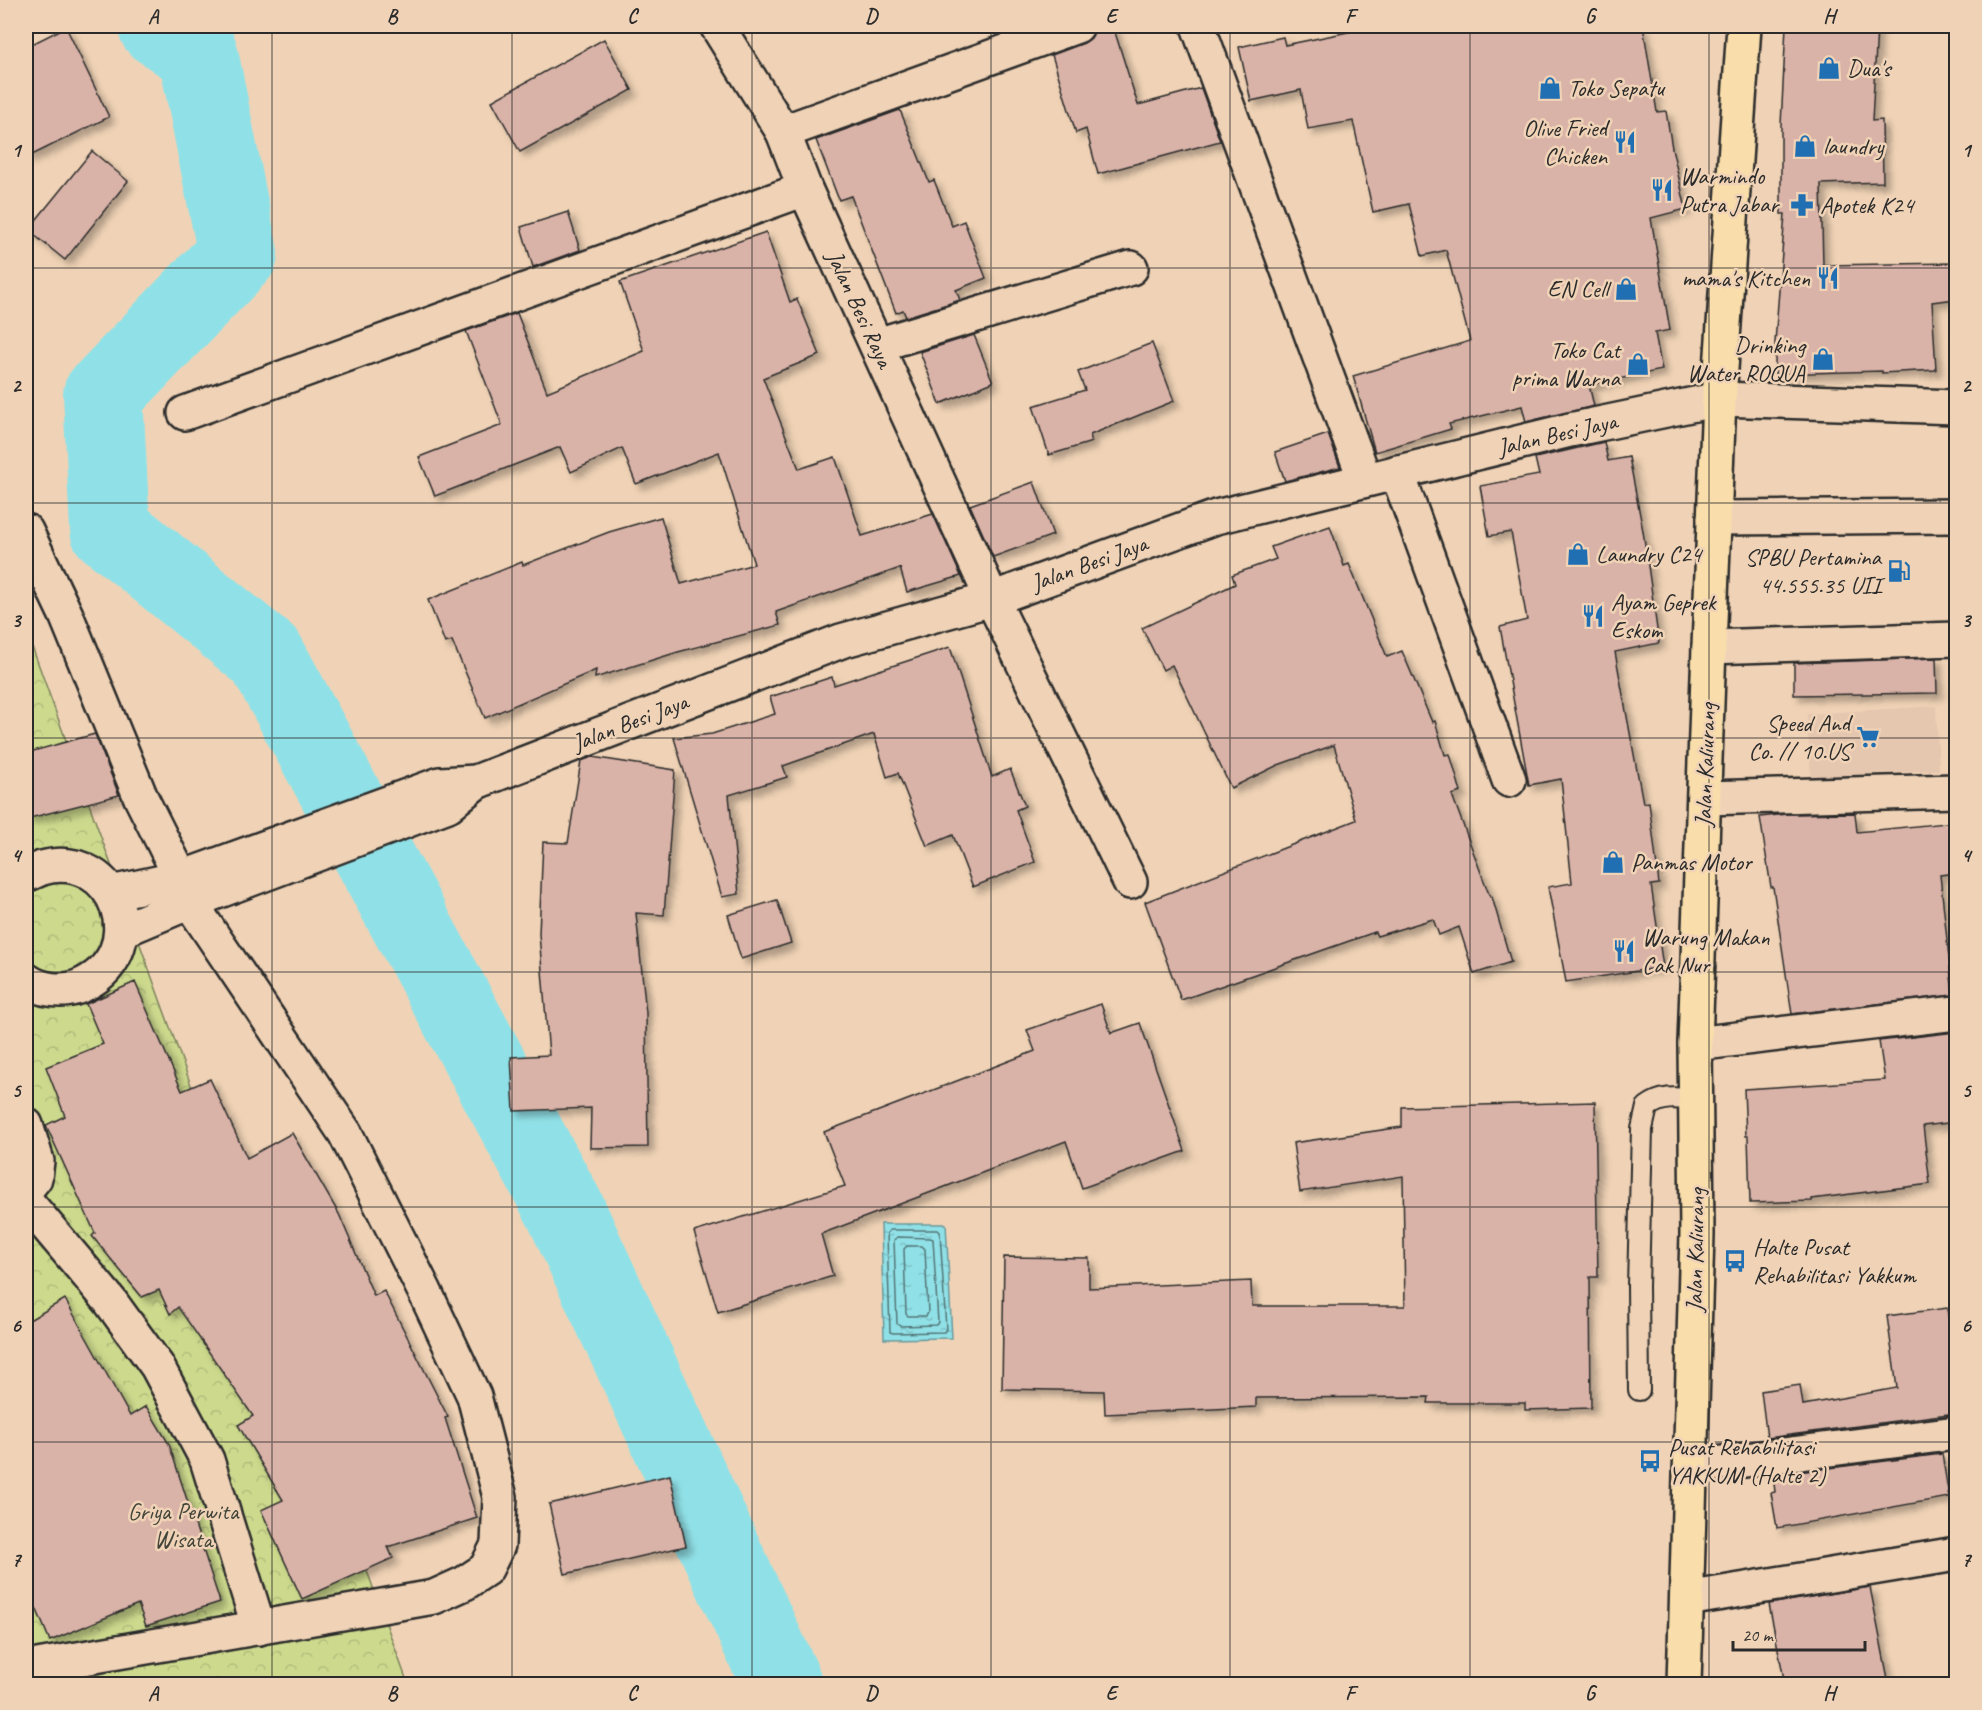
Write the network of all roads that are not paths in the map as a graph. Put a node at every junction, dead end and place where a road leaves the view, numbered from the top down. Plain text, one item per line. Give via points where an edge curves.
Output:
1 (717, 26) edge
2 (1077, 26) edge
3 (1198, 26) edge
4 (1744, 26) edge
5 (783, 132) junction
6 (805, 189) junction
7 (1131, 267) dead end
8 (877, 345) junction
9 (1719, 399) junction
10 (1956, 407) edge
11 (185, 413) dead end
12 (1397, 472) junction
13 (1365, 480) junction
14 (1956, 516) edge
15 (1714, 518) junction
16 (26, 530) edge
17 (992, 598) junction
18 (1956, 639) edge
19 (1709, 646) junction
20 (1509, 780) dead end
21 (1956, 791) edge
22 (1704, 798) junction
23 (26, 875) edge
24 (1130, 882) dead end
25 (185, 890) junction
26 (111, 893) junction
27 (121, 931) junction
28 (28, 986) edge
29 (1956, 1013) edge
30 (1695, 1044) junction
31 (1696, 1100) junction
32 (26, 1125) edge
33 (26, 1189) edge
34 (26, 1202) edge
35 (1639, 1390) dead end
36 (1956, 1433) edge
37 (1691, 1467) junction
38 (1956, 1554) edge
39 (1688, 1599) junction
40 (259, 1628) junction
41 (26, 1668) edge
42 (1684, 1684) edge

1 - 5 street, Jalan Besi Raya
2 - 5 street
3 - 13 street
4 - 9 main road, Jalan Kaliurang
5 - 6 street, Jalan Besi Raya
6 - 8 street, Jalan Besi Raya
6 - 11 street
7 - 8 street
8 - 17 street, Jalan Besi Raya
9 - 10 street, Jalan Besi Jaya
9 - 12 street, Jalan Besi Jaya
9 - 15 main road, Jalan Kaliurang
12 - 13 street, Jalan Besi Jaya
12 - 20 street
13 - 17 street, Jalan Besi Jaya via 1216,517
14 - 15 street
15 - 19 main road, Jalan Kaliurang
16 - 25 street via 66,615 141,798
17 - 24 street, Jalan Besi Raya
17 - 25 street, Jalan Besi Jaya via 841,641 476,782 440,784 429,800
18 - 19 street
19 - 22 main road, Jalan Kaliurang
21 - 22 street
22 - 30 main road, Jalan Kaliurang
23 - 26 street via 43,868 81,869
25 - 26 street, Jalan Besi Jaya
25 - 27 street, Jalan Besi Jaya
25 - 40 street via 345,1133 474,1396 500,1497 498,1545 486,1569 465,1582 434,1597
26 - 27 street via 119,911
27 - 28 street via 117,951 107,968 92,981 73,989
29 - 30 street
30 - 31 main road, Jalan Kaliurang
31 - 35 lane via 1656,1100 1647,1107 1642,1129
31 - 37 main road, Jalan Kaliurang
32 - 33 street via 37,1161 35,1178
34 - 40 street via 110,1301 158,1366 207,1460
36 - 37 street
37 - 39 main road, Jalan Kaliurang
38 - 39 street
39 - 42 main road, Jalan Kaliurang
40 - 41 street

